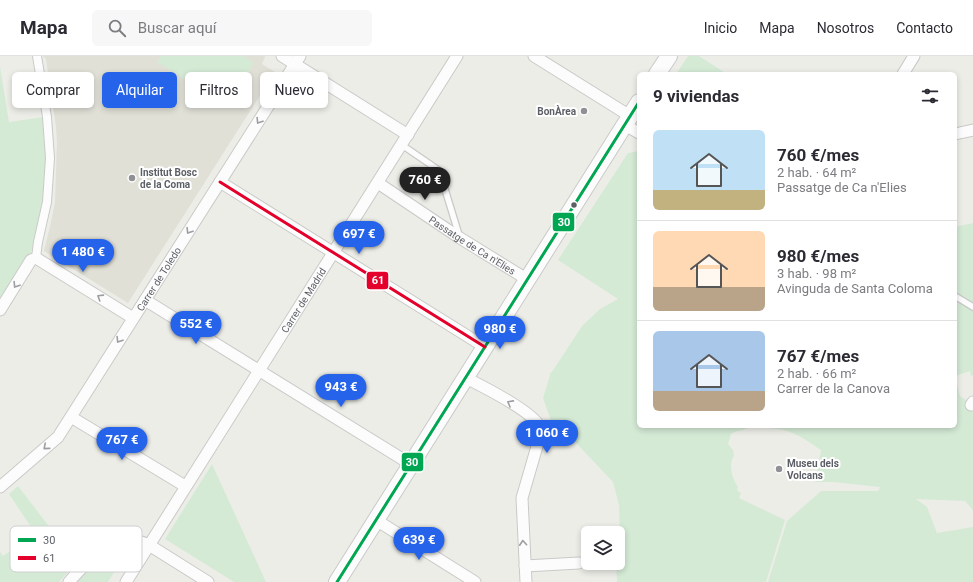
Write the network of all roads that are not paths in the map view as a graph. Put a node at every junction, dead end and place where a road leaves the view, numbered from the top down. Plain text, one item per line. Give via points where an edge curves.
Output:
1 (37, 56) edge
2 (282, 56) edge
3 (458, 56) edge
4 (534, 56) edge
5 (669, 56) edge
6 (914, 56) edge
7 (297, 60) edge
8 (658, 72) edge
9 (904, 72) edge
10 (637, 105) edge
11 (628, 120) junction
12 (973, 130) edge
13 (637, 131) edge
14 (957, 134) edge
15 (408, 135) junction
16 (402, 145) junction
17 (220, 182) junction
18 (378, 183) junction
19 (460, 238) junction
20 (334, 253) junction
21 (34, 259) junction
22 (528, 280) junction
23 (957, 297) edge
24 (145, 300) junction
25 (973, 307) edge
26 (0, 310) edge
27 (133, 318) junction
28 (485, 347) junction
29 (259, 370) junction
30 (466, 378) junction
31 (71, 417) junction
32 (412, 464) junction
33 (1, 484) edge
34 (185, 486) junction
35 (376, 520) junction
36 (142, 542) edge
37 (149, 545) junction
38 (142, 556) edge
39 (579, 563) dead end
40 (525, 566) junction
41 (79, 572) edge
42 (132, 572) edge
43 (69, 582) edge
44 (126, 582) edge
45 (208, 582) edge
46 (338, 582) edge
47 (475, 582) edge
48 (526, 582) edge

1 - 21 street via 47,118 50,163 47,202
2 - 7 street
3 - 15 street, Carrer de Madrid
4 - 11 street
5 - 8 main road
6 - 9 street
7 - 15 street
7 -> 17 street, Carrer de Toledo
10 - 11 main road
11 - 13 street
11 - 22 main road
12 - 14 street
15 - 16 street, Carrer de Madrid
16 - 18 street, Carrer de Madrid
16 - 19 lane via 440,173
17 - 20 street
17 -> 24 street, Carrer de Toledo
18 - 19 street, Passatge de Ca n'Elies
18 - 20 street, Carrer de Madrid
19 - 22 street, Passatge de Ca n'Elies
20 - 28 street
20 - 29 street, Carrer de Madrid
21 -> 26 street
27 -> 21 street
22 - 28 main road
23 - 25 lane
24 - 27 street, Carrer de Toledo
24 - 29 street
27 -> 31 street, Carrer de Toledo
28 - 30 main road
29 - 32 street
29 - 34 street, Carrer de Madrid
30 - 32 main road
40 -> 30 street via 522,498 540,428 520,408
31 -> 33 street, Carrer de Toledo via 58,437
31 - 34 street
32 - 35 main road
34 - 37 street, Carrer de Madrid
35 - 46 main road
35 - 47 street
36 - 37 street
37 - 38 street, Carrer de Madrid
37 - 45 street
39 - 40 street
40 - 48 street
41 - 43 street
42 - 44 street, Carrer de Madrid

